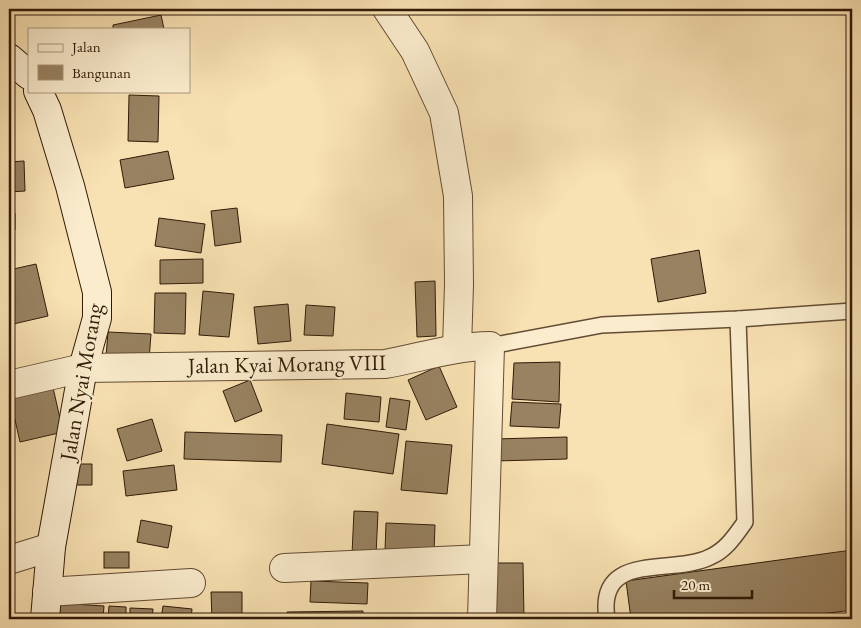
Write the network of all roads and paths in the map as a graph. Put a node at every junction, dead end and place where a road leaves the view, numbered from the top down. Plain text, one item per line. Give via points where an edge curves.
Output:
1 (387, 9) edge
2 (9, 58) edge
3 (28, 74) edge
4 (38, 92) edge
5 (852, 310) edge
6 (738, 319) junction
7 (470, 347) junction
8 (83, 368) junction
9 (9, 385) edge
10 (51, 547) junction
11 (470, 559) junction
12 (9, 560) edge
13 (284, 568) dead end
14 (191, 583) dead end
15 (47, 592) junction
16 (44, 619) edge
17 (482, 619) edge
18 (607, 619) edge

1 - 7 street via 415,51 444,114 458,196 459,284
2 - 3 street
4 - 8 street, Jalan Nyai Morang via 70,186 97,292 97,318
5 - 6 lane
6 - 7 lane via 602,325
6 - 18 lane via 745,522 730,543 711,557 692,564 635,568 618,578 608,591
7 - 8 street, Jalan Kyai Morang VIII via 385,364
7 - 11 street
8 - 9 street, Jalan Kyai Morang VIII
8 - 10 street, Jalan Nyai Morang
10 - 12 street
10 - 15 street, Jalan Nyai Morang
11 - 13 street
11 - 17 street
14 - 15 street
15 - 16 street, Jalan Nyai Morang

